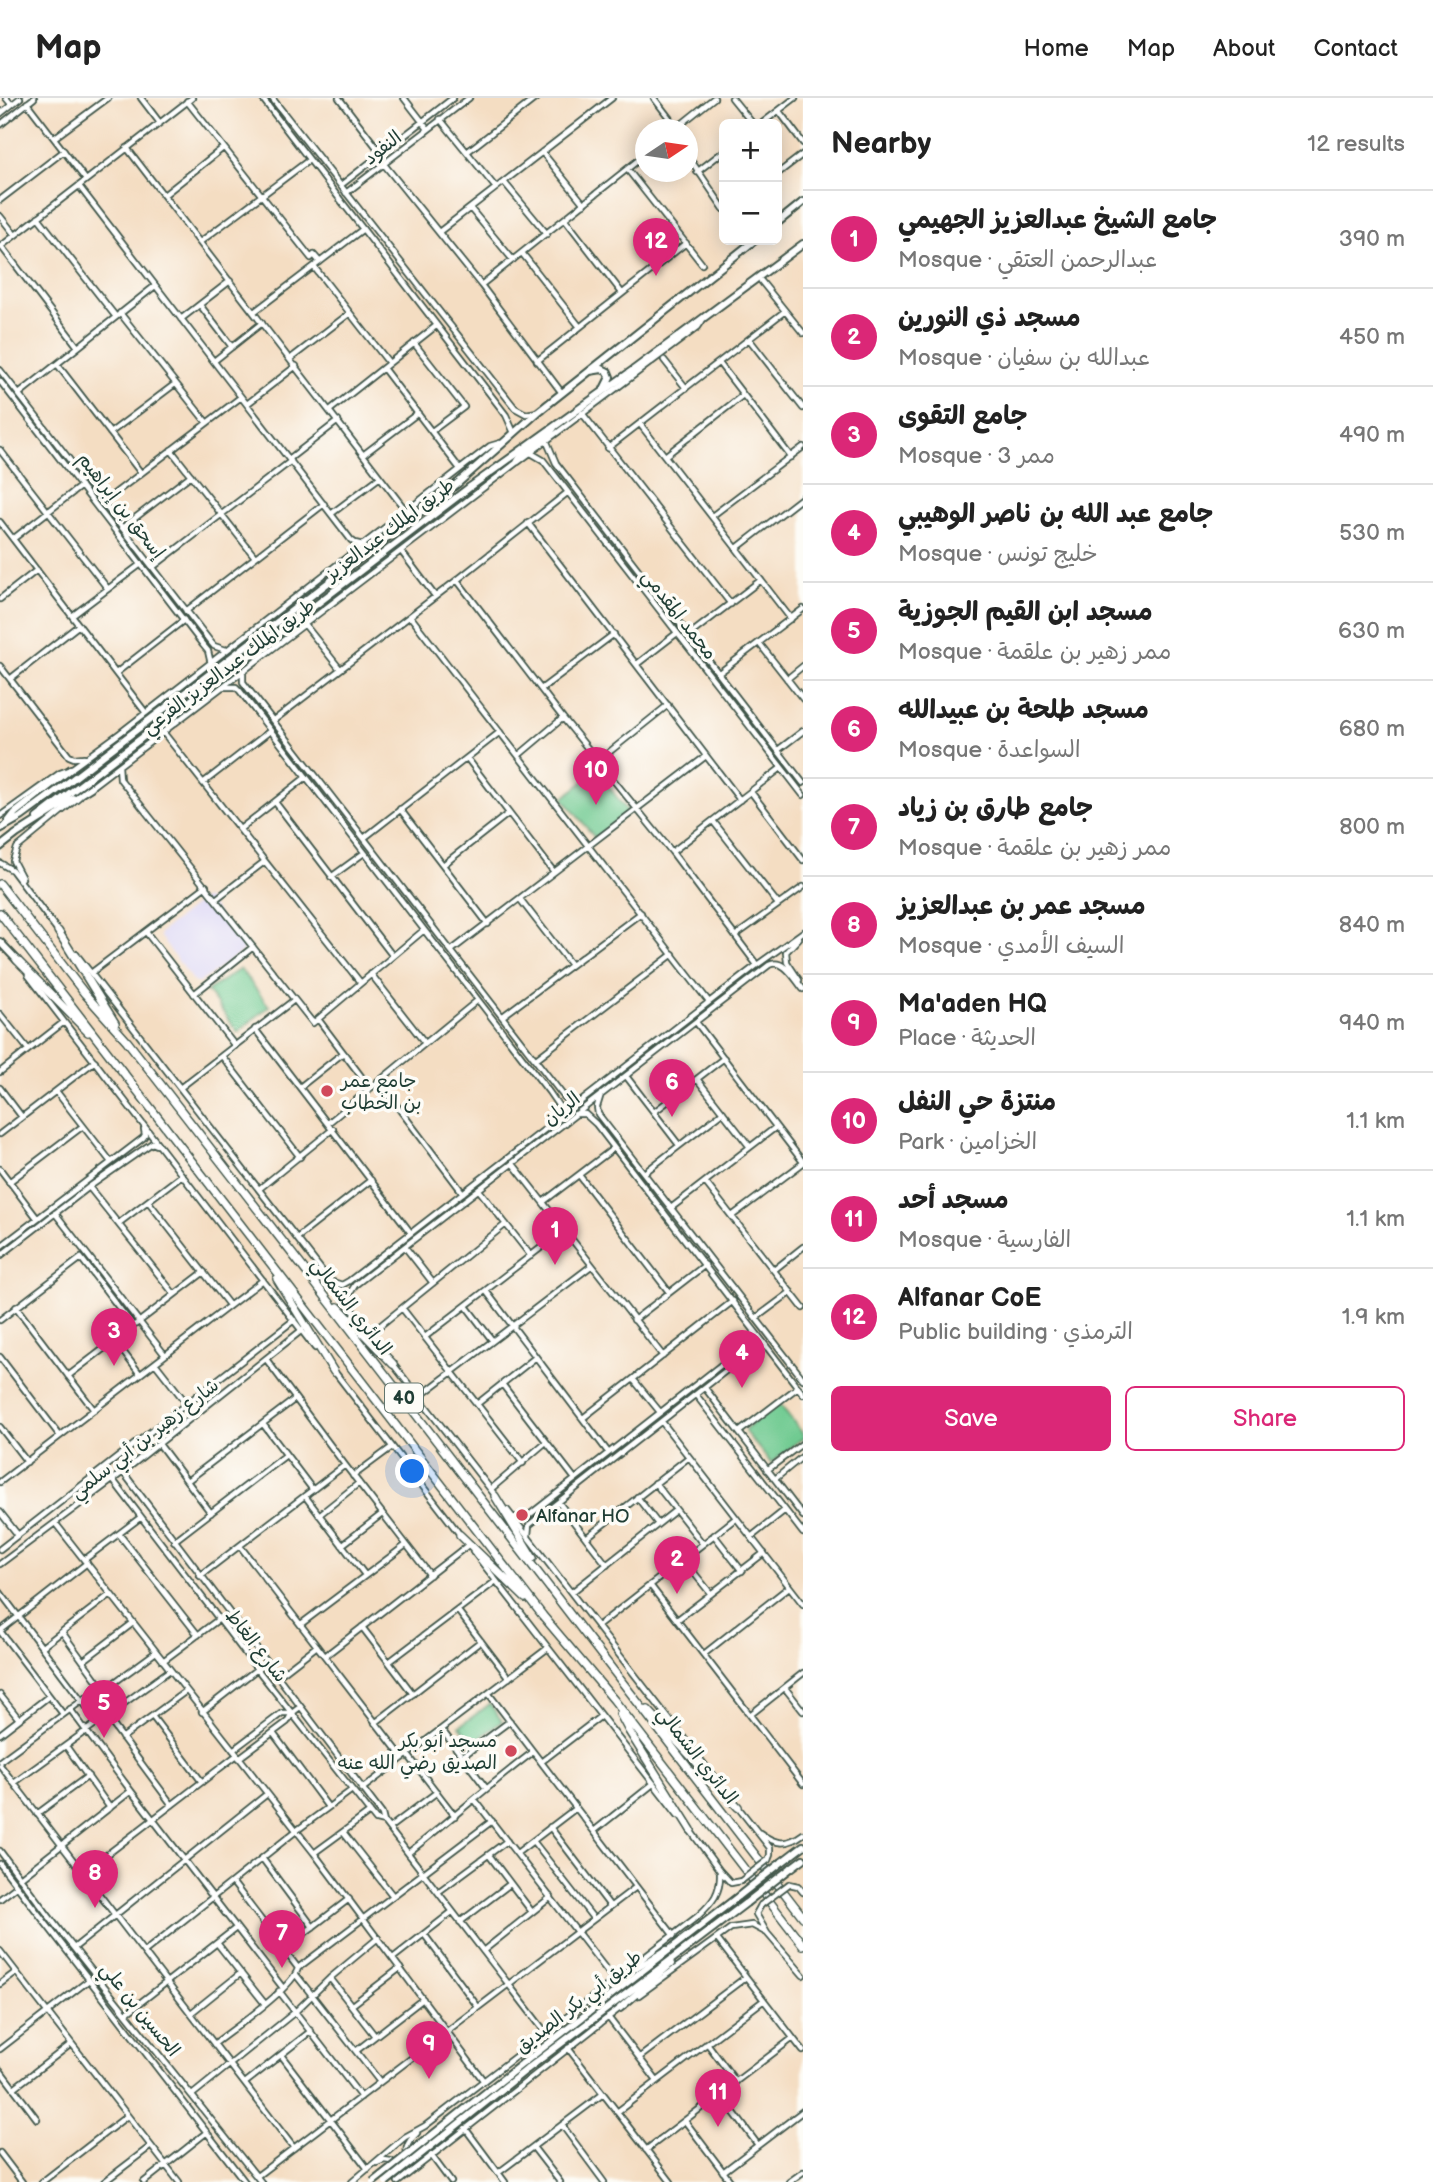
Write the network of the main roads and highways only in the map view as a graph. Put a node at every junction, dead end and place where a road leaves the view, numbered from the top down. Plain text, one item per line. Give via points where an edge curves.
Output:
1 (803, 202) edge
2 (782, 219) edge
3 (803, 244) edge
4 (749, 245) edge
5 (590, 371) junction
6 (603, 391) junction
7 (71, 769) road end
8 (92, 787) road end
9 (8, 822) junction
10 (0, 829) edge
11 (15, 835) junction
12 (0, 847) edge
13 (0, 884) edge
14 (0, 913) edge
15 (58, 931) road end
16 (0, 942) edge
17 (17, 960) joint
18 (127, 1041) junction
19 (110, 1055) junction
20 (256, 1245) junction
21 (311, 1278) junction
22 (393, 1364) road end
23 (334, 1372) road end
24 (493, 1493) road end
25 (460, 1535) road end
26 (552, 1588) junction
27 (543, 1616) junction
28 (625, 1687) junction
29 (614, 1700) junction
30 (738, 1807) road end
31 (691, 1830) road end
32 (803, 1846) edge
33 (803, 1859) edge
34 (803, 1917) edge
35 (694, 1942) junction
36 (803, 1945) edge
37 (620, 2008) road end
38 (524, 2067) junction
39 (373, 2182) edge
40 (386, 2182) edge

1 - 2 main road
3 - 6 main road, طريق الملك عبدالعزيز
4 - 5 main road, طريق الملك عبدالعزيز
5 - 6 main road via 608,372
5 - 9 main road, طريق الملك عبدالعزيز, bridge via 458,483 66,784
6 - 11 main road, طريق الملك عبدالعزيز, bridge via 470,486
7 - 9 main road
8 - 11 main road
9 - 10 main road, طريق الملك عبدالعزيز
11 - 12 main road, طريق الملك عبدالعزيز
13 - 18 highway, الدائري الشمالي / 40
14 - 19 highway, الدائري الشمالي / 40
15 - 18 highway
16 - 17 main road
17 - 19 highway
18 - 21 highway, الدائري الشمالي / 40
19 - 20 highway, الدائري الشمالي / 40
20 - 23 highway
20 - 27 highway, الدائري الشمالي / 40
21 - 22 highway
21 - 26 highway, الدائري الشمالي / 40
24 - 26 highway
25 - 27 highway
26 - 28 highway, الدائري الشمالي / 40
27 - 29 highway, الدائري الشمالي / 40
28 - 30 highway
28 - 34 highway, الدائري الشمالي / 40
29 - 31 highway via 628,1731
29 - 36 highway, الدائري الشمالي / 40
32 - 38 main road, طريق أبي بكر الصديق, bridge
33 - 35 main road, طريق أبي بكر الصديق, bridge
35 - 37 main road
35 - 38 main road, طريق أبي بكر الصديق
38 - 39 main road, طريق أبي بكر الصديق, bridge
38 - 40 main road, طريق أبي بكر الصديق, bridge

